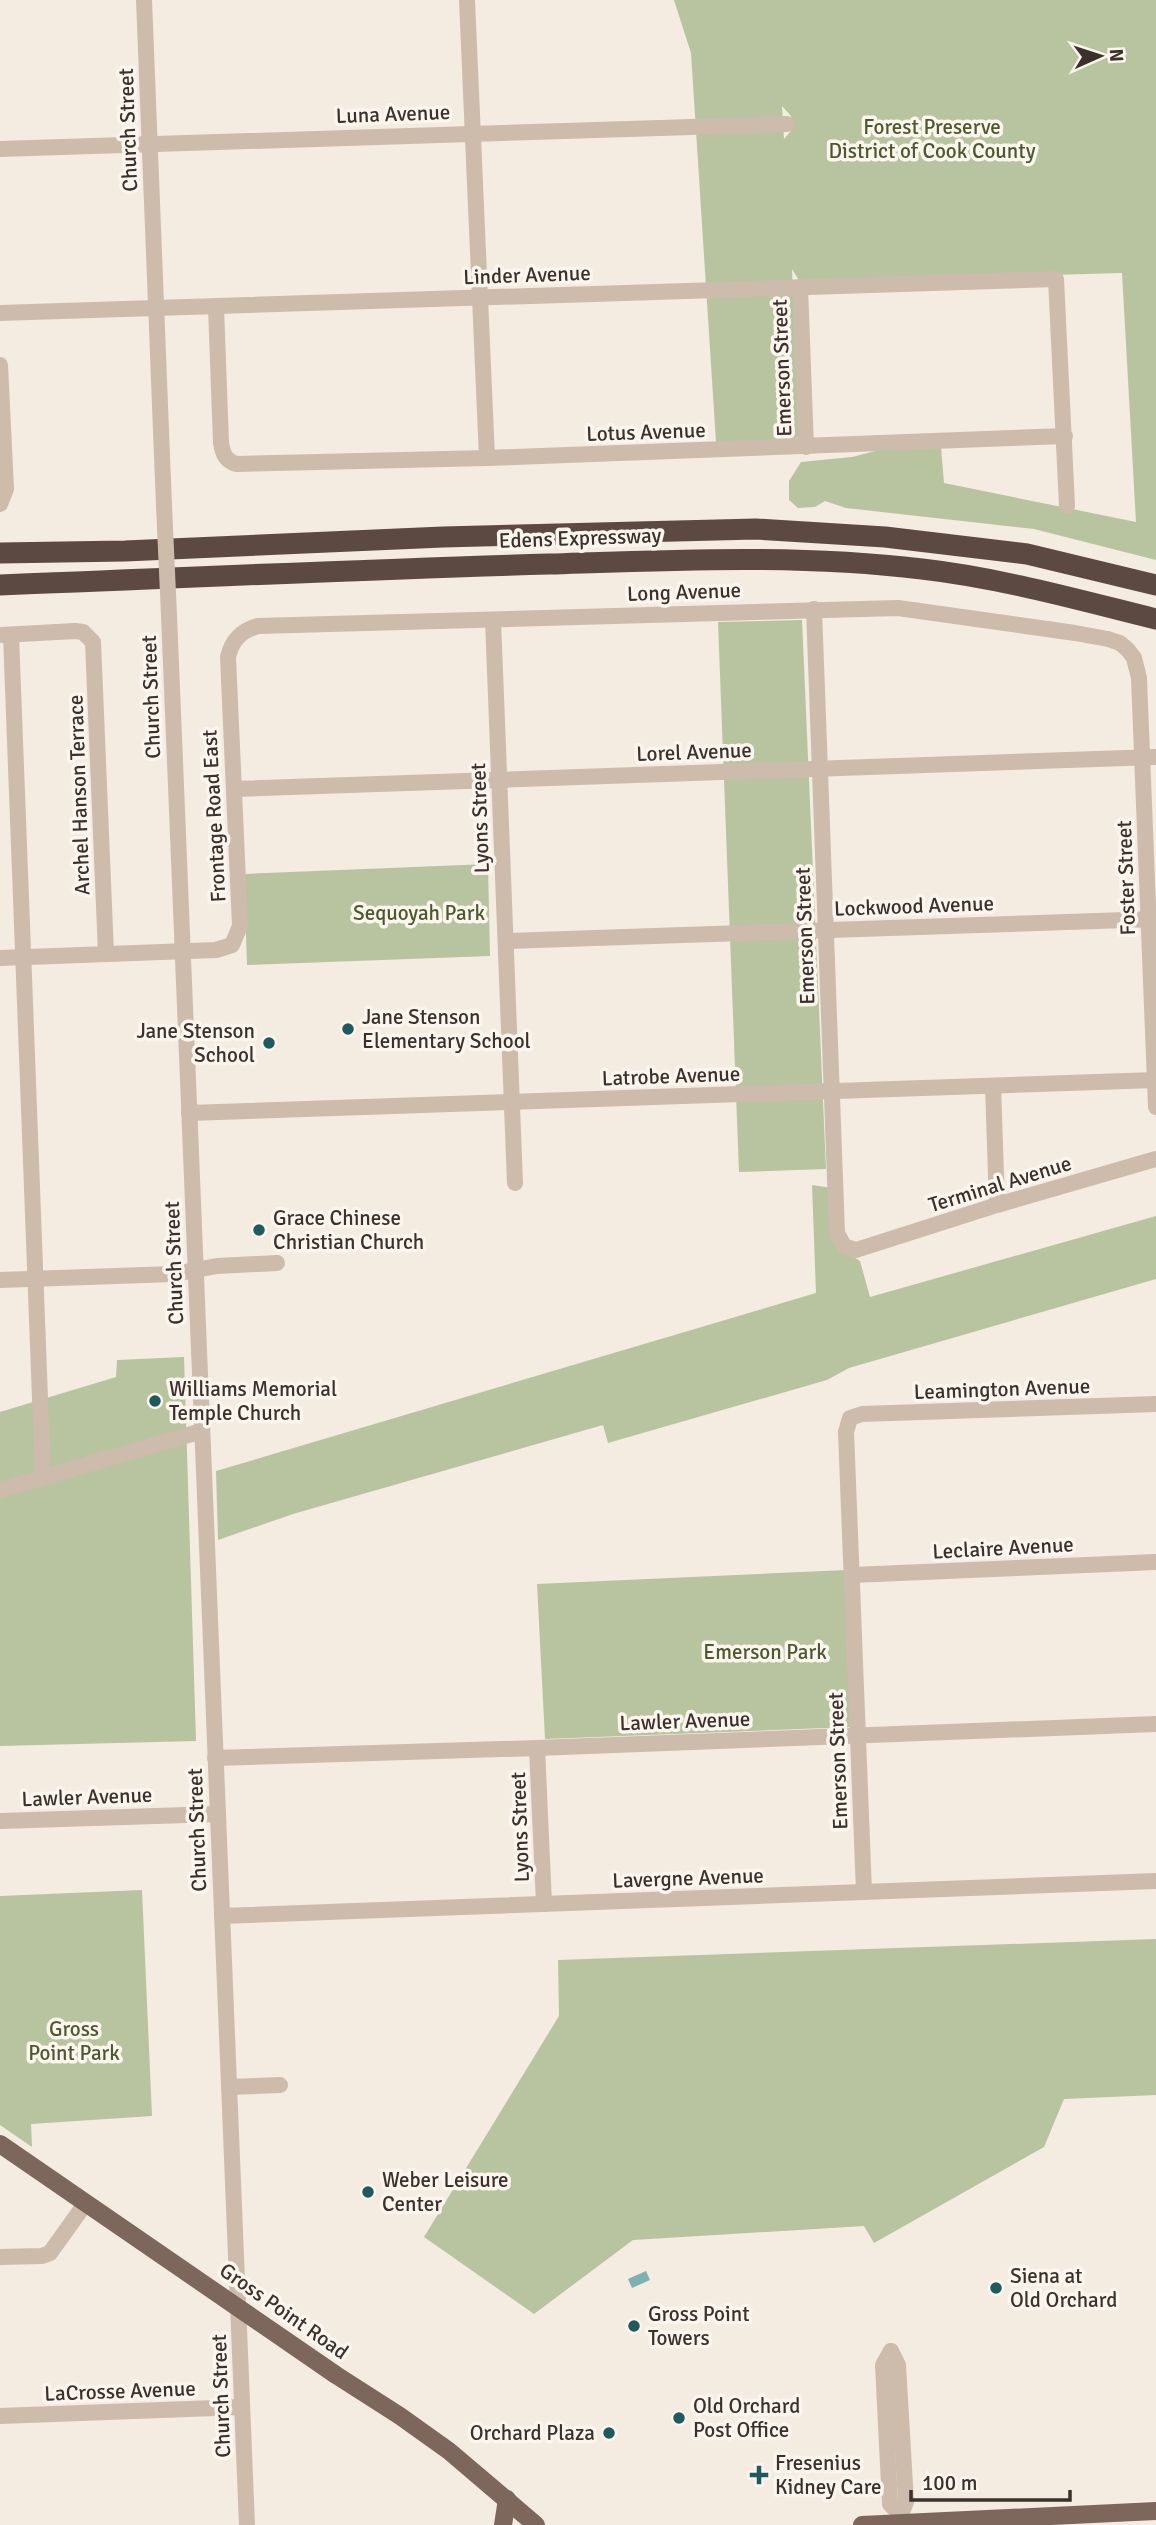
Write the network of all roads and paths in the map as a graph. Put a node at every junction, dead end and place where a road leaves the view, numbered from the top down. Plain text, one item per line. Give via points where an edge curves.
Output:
1 (144, 0) edge
2 (467, 0) edge
3 (787, 124) dead end
4 (472, 132) junction
5 (150, 144) junction
6 (0, 149) edge
7 (800, 287) junction
8 (480, 298) junction
9 (216, 307) junction
10 (157, 309) junction
11 (0, 313) edge
12 (0, 365) edge
13 (1065, 436) junction
14 (806, 447) junction
15 (487, 458) junction
16 (0, 504) edge
17 (1068, 506) dead end
18 (0, 553) edge
19 (0, 585) edge
20 (1156, 585) edge
21 (814, 609) junction
22 (493, 620) junction
23 (1156, 620) edge
24 (5, 635) edge
25 (238, 636) joint
26 (1128, 650) joint
27 (1149, 757) edge
28 (820, 769) junction
29 (499, 780) junction
30 (234, 789) junction
31 (1152, 919) edge
32 (826, 930) junction
33 (506, 941) junction
34 (182, 952) junction
35 (106, 954) junction
36 (23, 957) junction
37 (0, 958) edge
38 (1154, 1080) edge
39 (993, 1086) junction
40 (832, 1091) junction
41 (512, 1102) junction
42 (1156, 1107) edge
43 (189, 1113) junction
44 (1156, 1159) edge
45 (516, 1183) dead end
46 (997, 1205) junction
47 (856, 1250) joint
48 (277, 1263) dead end
49 (195, 1270) junction
50 (36, 1279) junction
51 (0, 1280) edge
52 (1156, 1404) edge
53 (849, 1418) joint
54 (202, 1431) junction
55 (43, 1478) junction
56 (0, 1490) edge
57 (1156, 1562) edge
58 (852, 1575) junction
59 (1156, 1724) edge
60 (859, 1734) junction
61 (537, 1748) junction
62 (215, 1758) junction
63 (218, 1814) junction
64 (0, 1821) edge
65 (1156, 1881) edge
66 (864, 1892) junction
67 (544, 1904) junction
68 (222, 1916) junction
69 (280, 2085) dead end
70 (229, 2087) junction
71 (0, 2144) edge
72 (85, 2204) junction
73 (0, 2258) edge
74 (238, 2306) junction
75 (242, 2407) junction
76 (0, 2416) edge
77 (507, 2500) junction
78 (1156, 2511) edge
79 (901, 2521) edge
80 (247, 2525) edge
81 (503, 2525) edge
82 (536, 2525) edge
83 (862, 2525) edge

1 - 5 street, Church Street
2 - 4 street
3 - 4 street, Luna Avenue
4 - 5 street, Luna Avenue
4 - 8 street
5 - 6 street, Luna Avenue
5 - 10 street, Church Street
7 - 8 street, Linder Avenue
7 - 13 street, Linder Avenue via 1056,279
7 - 14 street, Emerson Street
8 - 9 street, Linder Avenue
8 - 15 street
9 - 10 street, Linder Avenue
9 - 15 street, Lotus Avenue via 221,443 229,461 243,465
10 - 11 street, Linder Avenue
10 - 34 street, Church Street, bridge
12 - 16 street via 6,489
13 - 14 street, Lotus Avenue
13 - 17 street
14 - 15 street, Lotus Avenue
18 - 20 highway, Edens Expressway via 756,528 1027,554
19 - 23 highway, Edens Expressway via 491,565 817,560 926,569 1014,584
21 - 22 street, Long Avenue
21 - 26 street, Long Avenue via 898,608 1075,632 1108,639
21 - 28 street, Emerson Street
22 - 25 street, Long Avenue via 258,626
22 - 29 street, Lyons Street
24 - 35 street, Archel Hanson Terrace via 75,631 93,642
24 - 36 street
25 - 30 street, Frontage Road East via 228,657
26 - 27 street, Foster Street via 1139,678
27 - 28 street, Lorel Avenue
27 - 31 street, Foster Street
28 - 29 street, Lorel Avenue
28 - 32 street, Emerson Street
29 - 30 street, Lorel Avenue
29 - 33 street, Lyons Street
30 - 34 street, Frontage Road East via 237,937 226,948
31 - 32 street, Lockwood Avenue
31 - 38 street, Foster Street
32 - 33 street, Lockwood Avenue
32 - 40 street, Emerson Street
33 - 41 street, Lyons Street
34 - 35 street
34 - 43 street, Church Street
35 - 36 street
36 - 37 street
36 - 50 street
38 - 39 street, Latrobe Avenue
38 - 42 street, Foster Street
39 - 40 street, Latrobe Avenue
39 - 46 street
40 - 41 street, Latrobe Avenue
40 - 47 street, Emerson Street via 837,1233 844,1246
41 - 43 street, Latrobe Avenue
41 - 45 street, Lyons Street
43 - 49 street, Church Street
44 - 46 street, Terminal Avenue
46 - 47 street, Terminal Avenue
48 - 49 street
49 - 50 street
49 - 54 street, Church Street
50 - 51 street
50 - 55 street
52 - 53 street, Leamington Avenue
53 - 58 street, Emerson Street
54 - 55 street
54 - 62 street, Church Street
55 - 56 street
57 - 58 street, Leclaire Avenue
58 - 60 street, Emerson Street
59 - 60 street, Lawler Avenue
60 - 61 street, Lawler Avenue
60 - 66 street, Emerson Street
61 - 62 street, Lawler Avenue
61 - 67 street, Lyons Street
62 - 63 street, Church Street
63 - 64 street, Lawler Avenue
63 - 68 street, Church Street
65 - 66 street, Lavergne Avenue
66 - 67 street, Lavergne Avenue
67 - 68 street, Lavergne Avenue
68 - 70 street, Church Street
69 - 70 street
70 - 74 street, Church Street
71 - 72 main road, Gross Point Road
72 - 73 street via 50,2253
72 - 74 main road, Gross Point Road
74 - 75 street, Church Street
74 - 77 main road, Gross Point Road via 449,2451
75 - 76 street, LaCrosse Avenue
75 - 80 street, Church Street
77 - 81 main road
77 - 82 main road, Gross Point Road
78 - 79 main road
79 - 79 street via 906,2501 898,2365 891,2351 883,2365 888,2471 890,2504
79 - 83 main road

